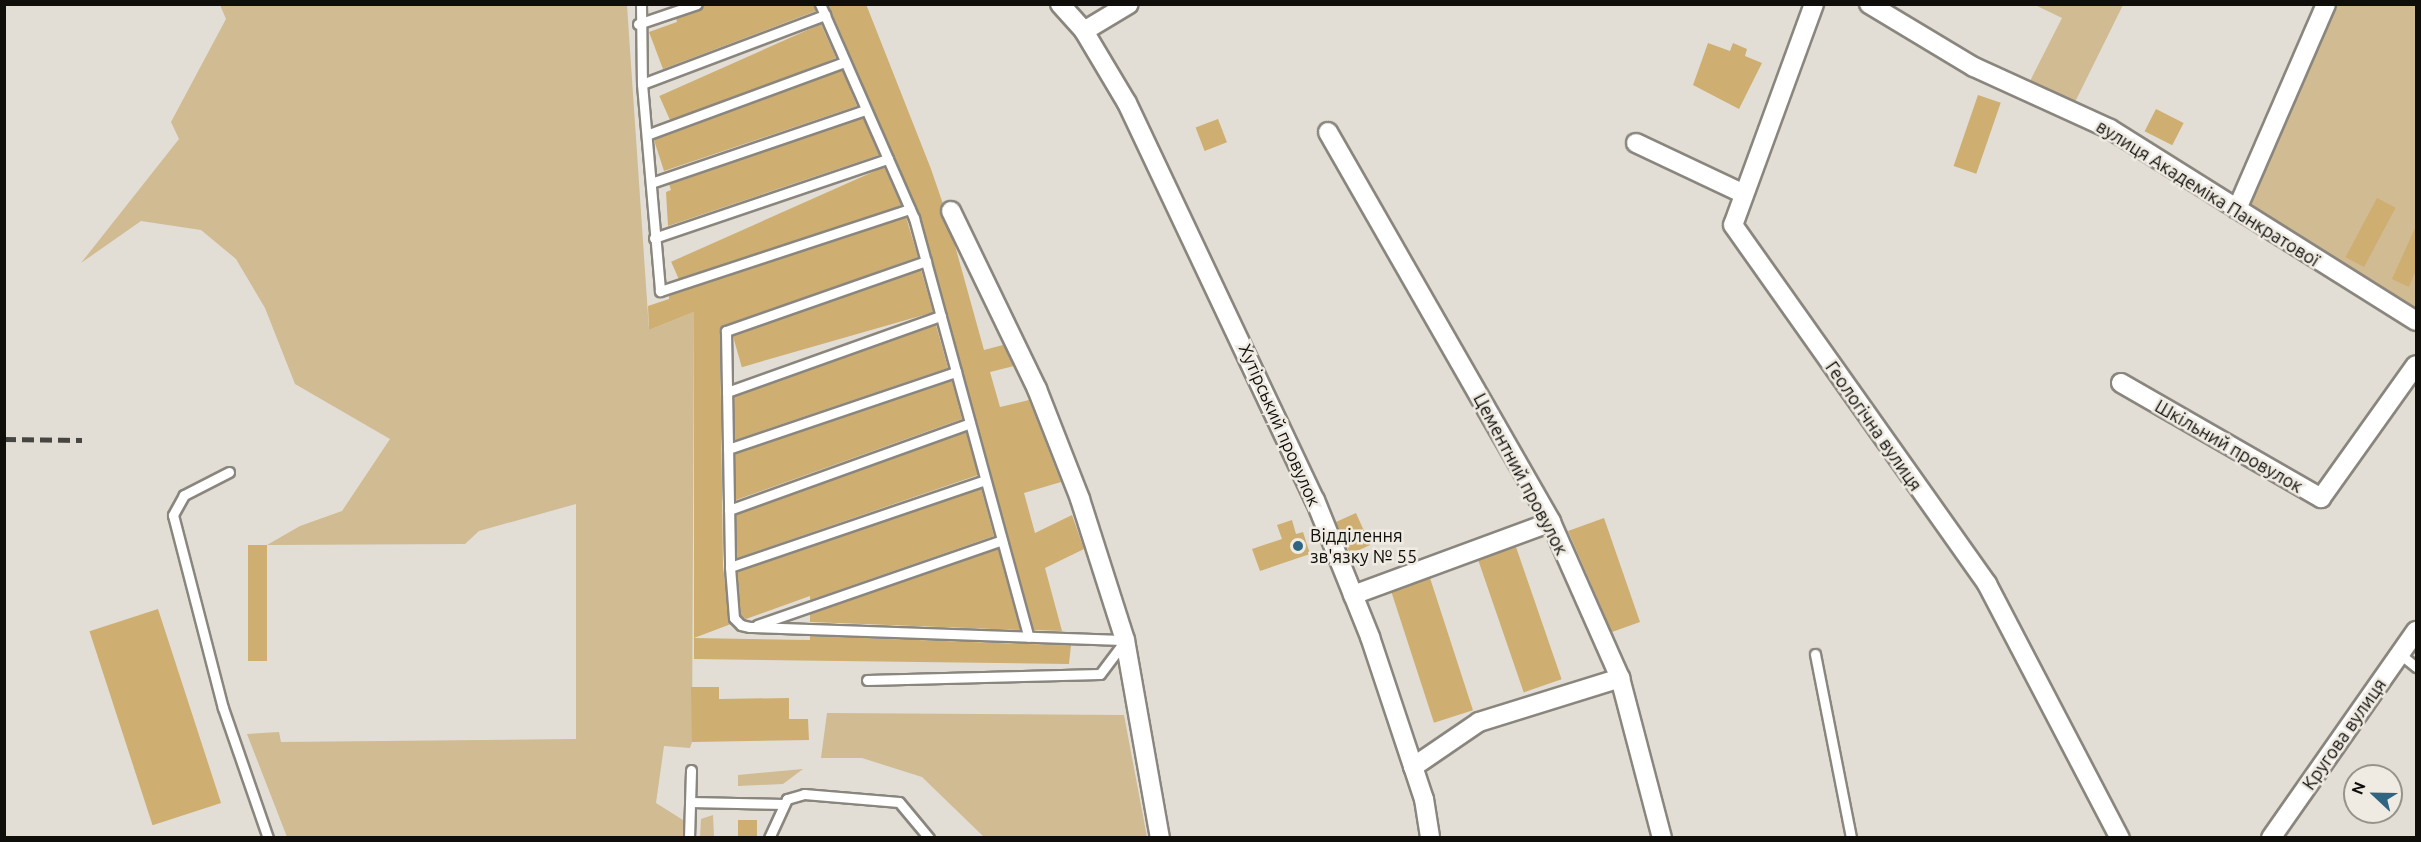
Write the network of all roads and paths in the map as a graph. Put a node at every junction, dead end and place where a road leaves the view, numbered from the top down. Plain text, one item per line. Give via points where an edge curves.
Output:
1 (641, 4) edge
2 (697, 4) edge
3 (820, 4) edge
4 (1060, 4) edge
5 (1129, 4) edge
6 (1814, 4) edge
7 (1869, 4) edge
8 (2326, 4) edge
9 (825, 15) junction
10 (638, 24) junction
11 (1084, 31) junction
12 (845, 62) junction
13 (642, 84) junction
14 (866, 110) junction
15 (1328, 132) dead end
16 (649, 134) junction
17 (1636, 143) dead end
18 (888, 159) junction
19 (651, 183) junction
20 (1744, 194) junction
21 (910, 209) junction
22 (2237, 209) junction
23 (951, 212) dead end
24 (654, 237) junction
25 (926, 261) junction
26 (941, 316) junction
27 (2416, 321) edge
28 (2416, 365) edge
29 (956, 372) junction
30 (2121, 383) dead end
31 (727, 392) junction
32 (970, 423) junction
33 (728, 449) junction
34 (230, 472) dead end
35 (985, 480) junction
36 (729, 510) junction
37 (1551, 522) junction
38 (1002, 540) junction
39 (729, 567) junction
40 (1353, 595) junction
41 (750, 627) junction
42 (2416, 630) edge
43 (1029, 637) junction
44 (1125, 640) junction
45 (1815, 654) dead end
46 (2400, 654) junction
47 (2416, 667) edge
48 (1620, 678) junction
49 (867, 680) dead end
50 (1413, 766) junction
51 (691, 770) dead end
52 (690, 802) junction
53 (784, 804) junction
54 (267, 837) edge
55 (689, 837) edge
56 (769, 837) edge
57 (928, 837) edge
58 (1160, 837) edge
59 (1430, 837) edge
60 (1662, 837) edge
61 (1851, 837) edge
62 (2120, 837) edge
63 (2271, 837) edge

1 - 10 lane
2 - 10 lane
3 - 9 lane
4 - 11 street, Хутірський провулок
5 - 11 street
6 - 20 street, Геологічна вулиця
7 - 22 street, вулиця Академіка Панкратової via 1974,67 2109,129
8 - 22 street
9 - 12 lane
9 - 13 lane
10 - 13 lane
11 - 40 street, Хутірський провулок via 1127,103 1217,286 1315,500
12 - 14 lane
12 - 16 lane
13 - 16 lane
14 - 18 lane
14 - 19 lane
15 - 37 street, Цементний провулок
16 - 19 lane
17 - 20 street
18 - 21 lane
18 - 24 lane
19 - 24 lane
20 - 62 street, Геологічна вулиця via 1733,225 1987,584
21 - 24 lane via 660,291
21 - 25 lane
22 - 27 street, вулиця Академіка Панкратової
23 - 44 street via 1061,444
25 - 26 lane
25 - 31 lane via 726,331
26 - 29 lane
26 - 31 lane
28 - 30 street, Шкільний провулок via 2321,498
29 - 32 lane
29 - 33 lane
31 - 33 lane
32 - 35 lane
32 - 36 lane
33 - 36 lane
34 - 54 lane via 184,495 173,515 223,708
35 - 38 lane
35 - 39 lane
36 - 39 lane
37 - 40 street
37 - 48 street, Цементний провулок
38 - 41 lane
38 - 43 lane
39 - 41 lane via 734,618
40 - 50 street, Хутірський провулок
41 - 43 lane
42 - 46 street, Кругова вулиця
43 - 44 lane
44 - 49 lane via 1100,674
44 - 58 street
45 - 61 lane
46 - 47 lane
46 - 63 street, Кругова вулиця
48 - 50 street via 1479,722
48 - 60 street, Цементний провулок
50 - 59 street, Хутірський провулок via 1424,799
51 - 52 lane
52 - 53 lane
52 - 55 lane
53 - 56 lane
53 - 57 lane via 797,794 892,799 908,807

